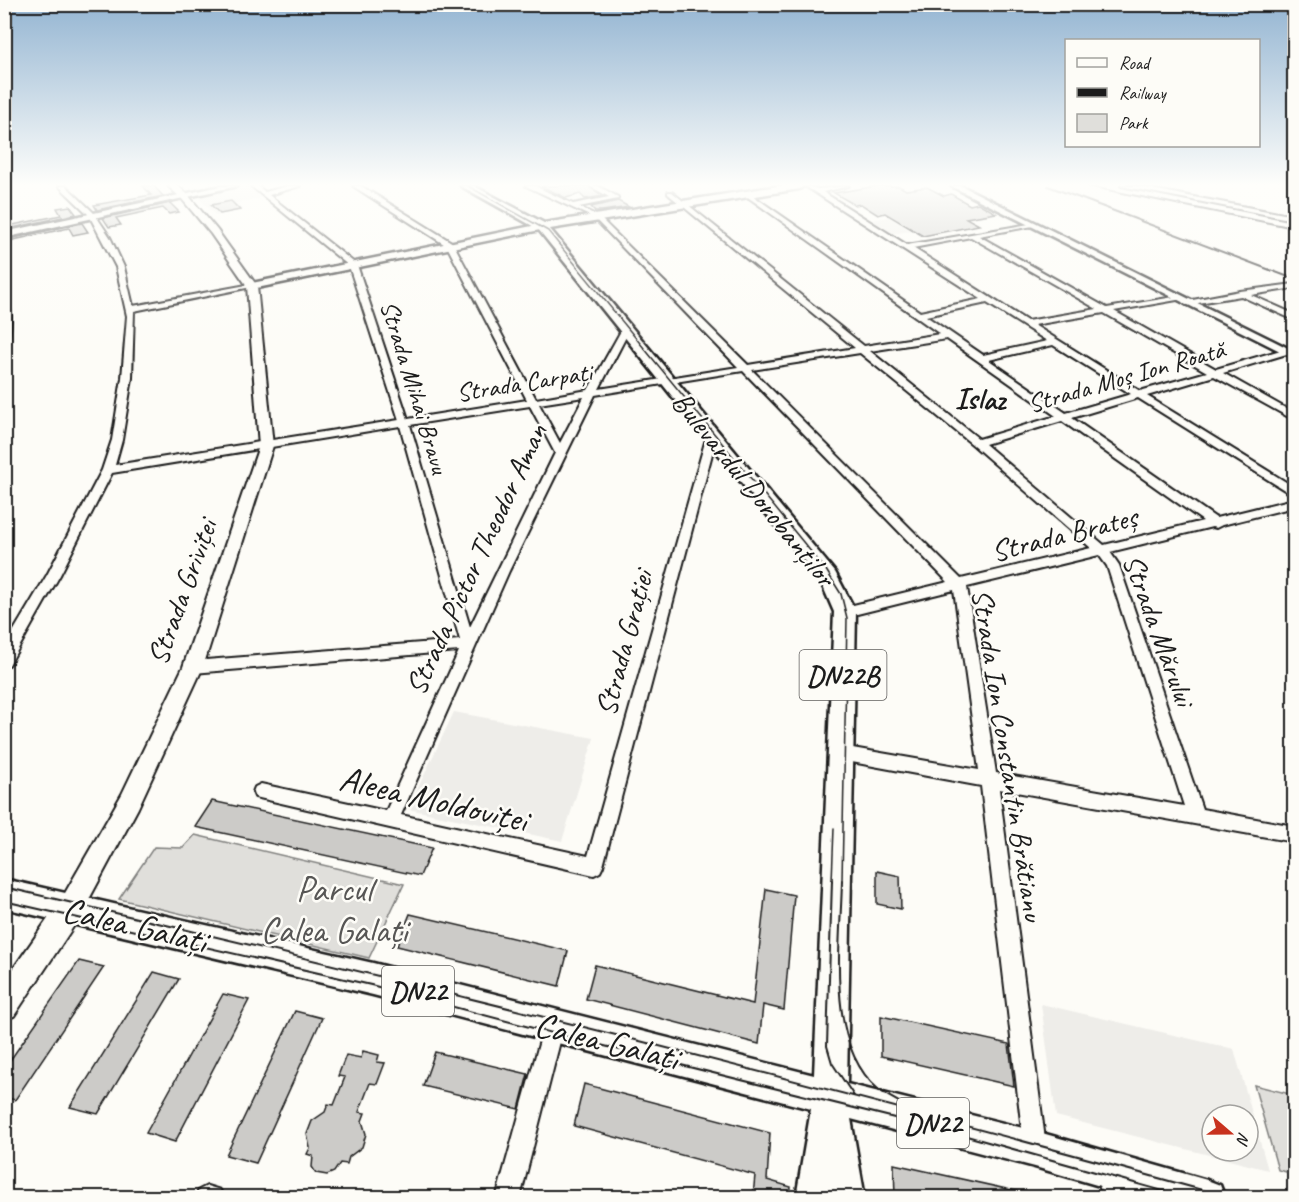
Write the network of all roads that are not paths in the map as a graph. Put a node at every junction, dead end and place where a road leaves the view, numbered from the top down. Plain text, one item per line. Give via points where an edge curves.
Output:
1 (108, 242) edge
2 (221, 242) edge
3 (324, 242) edge
4 (445, 242) edge
5 (465, 242) edge
6 (555, 242) edge
7 (621, 242) edge
8 (730, 242) edge
9 (815, 242) edge
10 (898, 242) edge
11 (933, 242) edge
12 (985, 242) edge
13 (1068, 242) edge
14 (450, 245) junction
15 (906, 247) junction
16 (353, 265) junction
17 (252, 286) junction
18 (1294, 286) edge
19 (4, 292) edge
20 (1240, 293) junction
21 (989, 300) junction
22 (1182, 300) junction
23 (131, 309) junction
24 (1106, 311) junction
25 (917, 315) junction
26 (1294, 317) edge
27 (1026, 324) junction
28 (626, 329) junction
29 (946, 336) junction
30 (1055, 342) junction
31 (4, 344) edge
32 (862, 351) junction
33 (1291, 353) edge
34 (980, 359) junction
35 (748, 369) junction
36 (1217, 374) junction
37 (668, 381) junction
38 (590, 394) junction
39 (1140, 395) junction
40 (532, 404) junction
41 (1063, 417) junction
42 (1294, 417) edge
43 (405, 423) junction
44 (712, 435) junction
45 (977, 443) junction
46 (266, 446) junction
47 (560, 453) junction
48 (108, 470) junction
49 (1294, 492) edge
50 (1294, 503) edge
51 (1216, 524) junction
52 (1104, 550) junction
53 (960, 586) junction
54 (845, 612) junction
55 (468, 645) junction
56 (4, 661) edge
57 (193, 667) junction
58 (841, 753) junction
59 (989, 779) junction
60 (261, 792) dead end
61 (1196, 816) junction
62 (392, 819) junction
63 (1294, 834) edge
64 (594, 866) joint
65 (4, 893) edge
66 (70, 909) junction
67 (4, 1006) edge
68 (554, 1026) junction
69 (830, 1096) junction
70 (1035, 1149) junction
71 (1110, 1183) edge
72 (508, 1197) edge
73 (814, 1197) edge
74 (848, 1197) edge
75 (1208, 1197) edge

1 - 23 street via 120,267
2 - 17 main road
3 - 16 street
4 - 14 street
5 - 14 street
6 - 28 main road, Bulevardul Dorobanților / DN22B
7 - 35 street, Strada Ion Constantin Brătianu
8 - 32 street, Strada Mărului
9 - 25 street
10 - 15 street
11 - 15 street
12 - 24 street
13 - 22 street
14 - 16 street
14 - 40 street
15 - 21 street
16 - 17 street
16 - 43 street, Strada Mihai Bravu
17 - 23 street
17 - 46 main road, Strada Griviței
18 - 20 street
19 - 31 street
20 - 22 street
20 - 26 street
21 - 25 street
21 - 27 street
22 - 24 street
22 - 33 street
23 - 48 street via 125,388
24 - 27 street
24 - 36 street
25 - 29 street
27 - 30 street
28 - 37 main road, Bulevardul Dorobanților / DN22B
28 - 38 street, Strada Pictor Theodor Aman
29 - 32 street, Strada Carpați
29 - 34 street
30 - 34 street
30 - 39 street
32 - 35 street, Strada Carpați
32 - 45 street, Strada Mărului
33 - 36 street, Strada Moș Ion Roată
34 - 41 street
35 - 37 street, Strada Carpați
35 - 53 street, Strada Ion Constantin Brătianu
36 - 39 street, Strada Moș Ion Roată
36 - 42 street
37 - 38 street, Strada Carpați
37 - 44 main road, Bulevardul Dorobanților / DN22B
38 - 40 street, Strada Carpați
38 - 47 street, Strada Pictor Theodor Aman
39 - 41 street, Strada Moș Ion Roată
39 - 49 street
40 - 43 street, Strada Carpați
40 - 47 street
41 - 45 street, Strada Moș Ion Roată
41 - 51 street
43 - 46 street, Strada Carpați
43 - 55 street, Strada Mihai Bravu
44 - 54 main road, Bulevardul Dorobanților / DN22B via 828,576
44 - 64 street, Strada Grației
45 - 52 street, Strada Mărului
46 - 48 street, Strada Carpați
46 - 57 main road, Strada Griviței
47 - 55 street, Strada Pictor Theodor Aman
48 - 56 street
50 - 51 street, Strada Brateș
51 - 52 street, Strada Brateș
52 - 53 street, Strada Brateș
52 - 61 street, Strada Mărului via 1113,565
53 - 54 street, Strada Brateș
53 - 59 street, Strada Ion Constantin Brătianu
54 - 58 main road, Bulevardul Dorobanților / DN22B
55 - 57 street
55 - 62 street, Strada Pictor Theodor Aman
57 - 66 main road, Strada Griviței via 130,801
58 - 59 street
58 - 69 main road, Bulevardul Dorobanților / DN22B
59 - 61 street
59 - 70 street, Strada Ion Constantin Brătianu
60 - 62 street, Aleea Moldoviței
61 - 63 street
62 - 64 street, Aleea Moldoviței
65 - 66 main road, Calea Galați / DN22
66 - 67 main road, Strada Griviței
66 - 68 main road, Calea Galați / DN22 via 373,979
68 - 69 main road, Calea Galați / DN22
68 - 72 street
69 - 70 main road, Calea Galați / DN22
69 - 73 main road, Bulevardul Dorobanților / DN22B
69 - 74 main road, Bulevardul Dorobanților / DN22B
70 - 71 main road, Calea Galați / DN22
71 - 75 main road, Calea Galați / DN22

